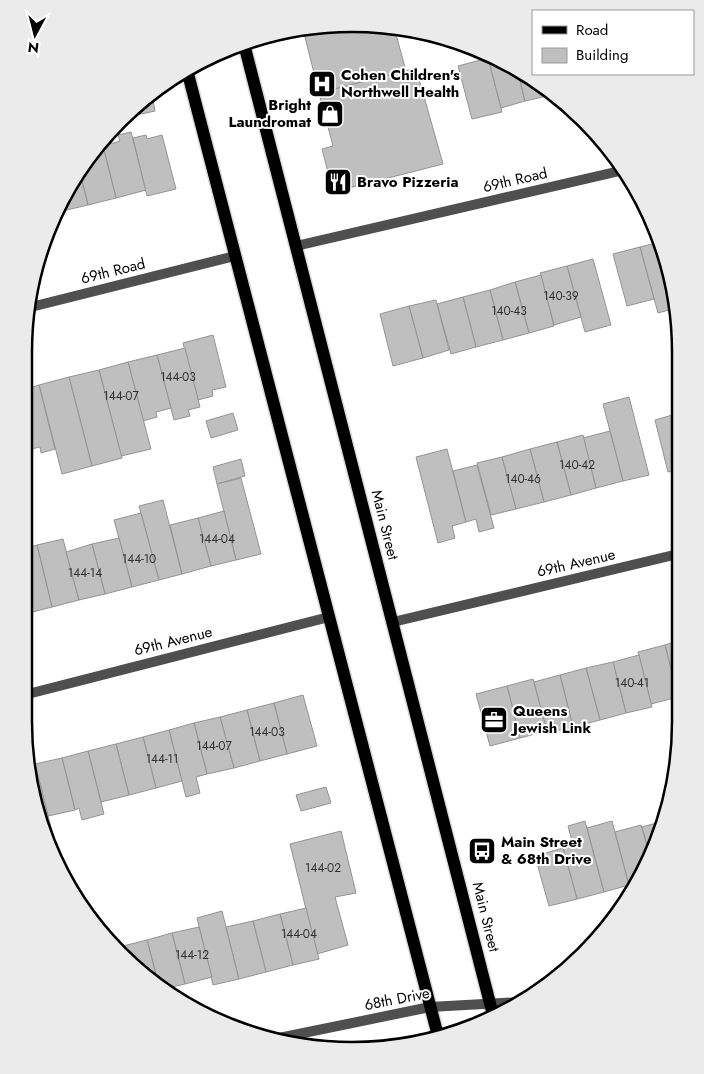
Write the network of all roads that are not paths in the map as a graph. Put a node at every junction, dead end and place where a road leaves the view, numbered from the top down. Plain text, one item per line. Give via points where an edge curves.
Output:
1 (246, 50) edge
2 (189, 77) edge
3 (616, 172) edge
4 (296, 246) junction
5 (235, 256) junction
6 (36, 306) edge
7 (672, 555) edge
8 (329, 617) junction
9 (393, 622) junction
10 (32, 693) edge
11 (430, 1007) junction
12 (491, 1009) edge
13 (436, 1031) edge
14 (292, 1035) edge

1 - 4 main road, Main Street
2 - 5 main road
3 - 4 street, 69th Road
4 - 9 main road, Main Street
5 - 6 street, 69th Road
5 - 8 main road
7 - 9 street, 69th Avenue
8 - 10 street, 69th Avenue
8 - 11 main road
9 - 12 main road, Main Street
11 - 12 street, 68th Drive
11 - 13 main road
11 - 14 street, 68th Drive

